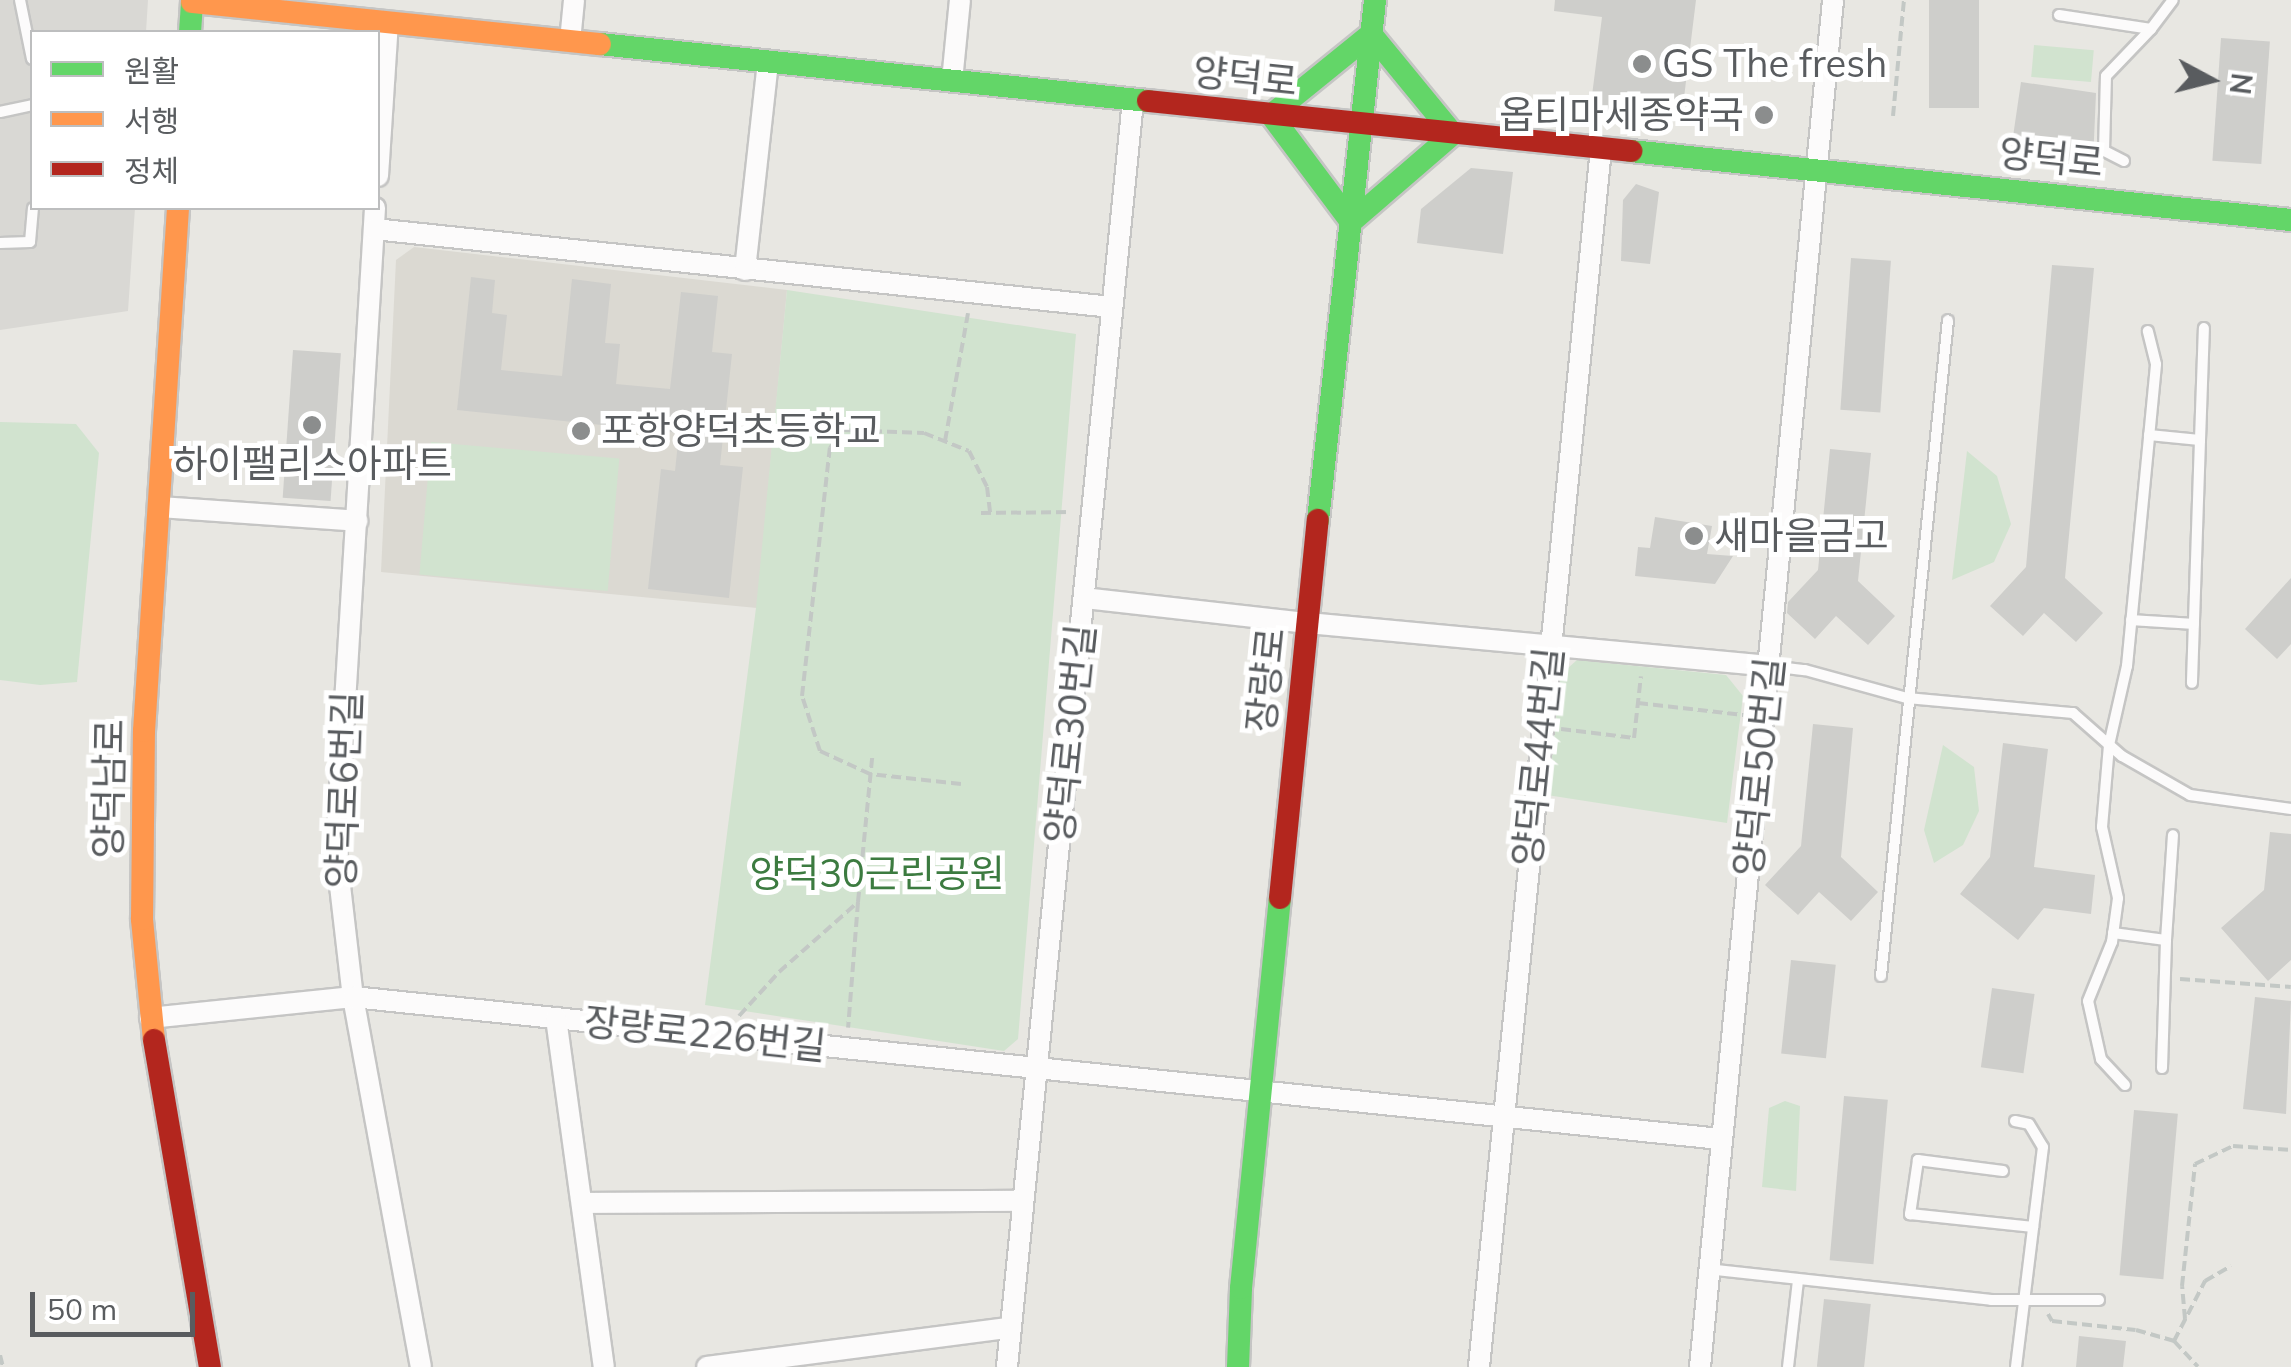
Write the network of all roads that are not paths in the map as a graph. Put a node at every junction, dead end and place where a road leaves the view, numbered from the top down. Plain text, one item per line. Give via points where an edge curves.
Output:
1 (20, 0) edge
2 (574, 0) edge
3 (960, 0) edge
4 (1375, 0) edge
5 (1833, 0) edge
6 (2173, 0) edge
7 (192, 1) edge
8 (2059, 15) dead end
9 (388, 22) junction
10 (2151, 29) junction
11 (190, 30) edge
12 (1371, 34) junction
13 (570, 42) junction
14 (30, 49) edge
15 (768, 62) junction
16 (952, 82) junction
17 (1132, 100) junction
18 (30, 105) edge
19 (0, 112) edge
20 (1271, 115) junction
21 (1362, 124) junction
22 (1453, 134) junction
23 (380, 145) edge
24 (1601, 148) junction
25 (2124, 160) dead end
26 (1816, 167) junction
27 (32, 210) edge
28 (178, 210) edge
29 (375, 218) edge
30 (2291, 220) edge
31 (1351, 222) junction
32 (0, 243) edge
33 (745, 270) junction
34 (1111, 307) junction
35 (1948, 320) dead end
36 (2204, 328) dead end
37 (2148, 331) dead end
38 (2149, 435) junction
39 (2200, 440) junction
40 (159, 507) junction
41 (358, 521) junction
42 (1084, 598) junction
43 (2131, 620) junction
44 (1307, 624) junction
45 (2194, 624) junction
46 (1549, 643) junction
47 (1770, 666) junction
48 (2192, 683) dead end
49 (1907, 698) junction
50 (2109, 745) junction
51 (2291, 809) edge
52 (2173, 836) dead end
53 (2114, 933) junction
54 (2166, 940) junction
55 (1881, 976) dead end
56 (352, 997) junction
57 (150, 1018) junction
58 (556, 1018) junction
59 (2162, 1068) dead end
60 (1035, 1071) junction
61 (2125, 1085) dead end
62 (1261, 1089) junction
63 (1504, 1114) junction
64 (2015, 1121) dead end
65 (1720, 1139) junction
66 (2003, 1170) dead end
67 (1021, 1201) junction
68 (582, 1203) junction
69 (2033, 1227) junction
70 (1706, 1269) junction
71 (1798, 1281) junction
72 (2024, 1300) junction
73 (2098, 1300) dead end
74 (1009, 1328) junction
75 (210, 1367) edge
76 (421, 1367) edge
77 (604, 1367) edge
78 (707, 1367) edge
79 (1007, 1367) edge
80 (1238, 1367) edge
81 (1479, 1367) edge
82 (1700, 1367) edge
83 (1788, 1367) edge
84 (2016, 1367) edge

1 - 14 lane
2 - 13 street
3 - 16 street
4 - 12 street, 장량로
5 - 26 street, 양덕로50번길
6 - 10 lane
7 - 9 street, 양덕로
7 - 11 street
8 - 10 lane
9 - 13 street, 양덕로
9 - 23 street
10 - 25 lane via 2106,76 2104,150
12 - 20 street
12 - 21 street, 장량로
12 - 22 street
13 - 15 street, 양덕로
15 - 16 street, 양덕로
15 - 33 street
16 - 17 street, 양덕로
17 - 20 street, 양덕로
17 - 34 street, 양덕로30번길
18 - 19 lane
20 - 21 street, 양덕로
20 - 31 street
21 - 22 street, 양덕로
21 - 31 street, 장량로
22 - 24 street, 양덕로
22 - 31 street
24 - 26 street, 양덕로
24 - 46 street, 양덕로44번길
26 - 30 street, 양덕로
26 - 47 street, 양덕로50번길
27 - 32 lane via 30,242
28 - 40 street, 양덕남로
29 - 33 street
29 - 41 street, 양덕로6번길
31 - 44 street, 장량로
33 - 34 street
34 - 42 street, 양덕로30번길
35 - 49 lane
36 - 39 lane
37 - 38 lane via 2156,364
38 - 39 lane
38 - 43 lane
39 - 45 lane
40 - 41 street
40 - 57 street, 양덕남로 via 142,796
41 - 56 street, 양덕로6번길 via 336,851
42 - 44 street
42 - 60 street, 양덕로30번길
43 - 45 lane
43 - 50 lane
44 - 46 street
44 - 62 street, 장량로
45 - 48 lane
46 - 47 street
46 - 63 street, 양덕로44번길
47 - 49 lane
47 - 65 street, 양덕로50번길
49 - 50 lane via 2073,713
49 - 55 lane
50 - 51 lane via 2190,795
50 - 53 lane via 2102,827 2118,898
52 - 54 lane
53 - 54 lane
53 - 61 lane via 2088,1001 2100,1059
54 - 59 lane
56 - 57 street, 장량로226번길
56 - 58 street, 장량로226번길
56 - 76 street, 양덕로6번길
57 - 75 street, 양덕남로
58 - 60 street, 장량로226번길
58 - 68 street
60 - 62 street, 장량로226번길
60 - 67 street, 양덕로30번길
62 - 63 street, 장량로226번길
62 - 80 street, 장량로
63 - 65 street, 장량로226번길
63 - 81 street, 양덕로44번길
64 - 69 lane via 2029,1124 2044,1147
65 - 70 street, 양덕로50번길
66 - 69 lane via 1918,1160 1910,1214
67 - 68 street
67 - 74 street, 양덕로30번길
68 - 77 street
69 - 72 lane
70 - 71 lane
70 - 82 street, 양덕로50번길
71 - 72 lane
71 - 83 lane
72 - 73 lane
72 - 84 lane
74 - 78 street
74 - 79 street, 양덕로30번길

